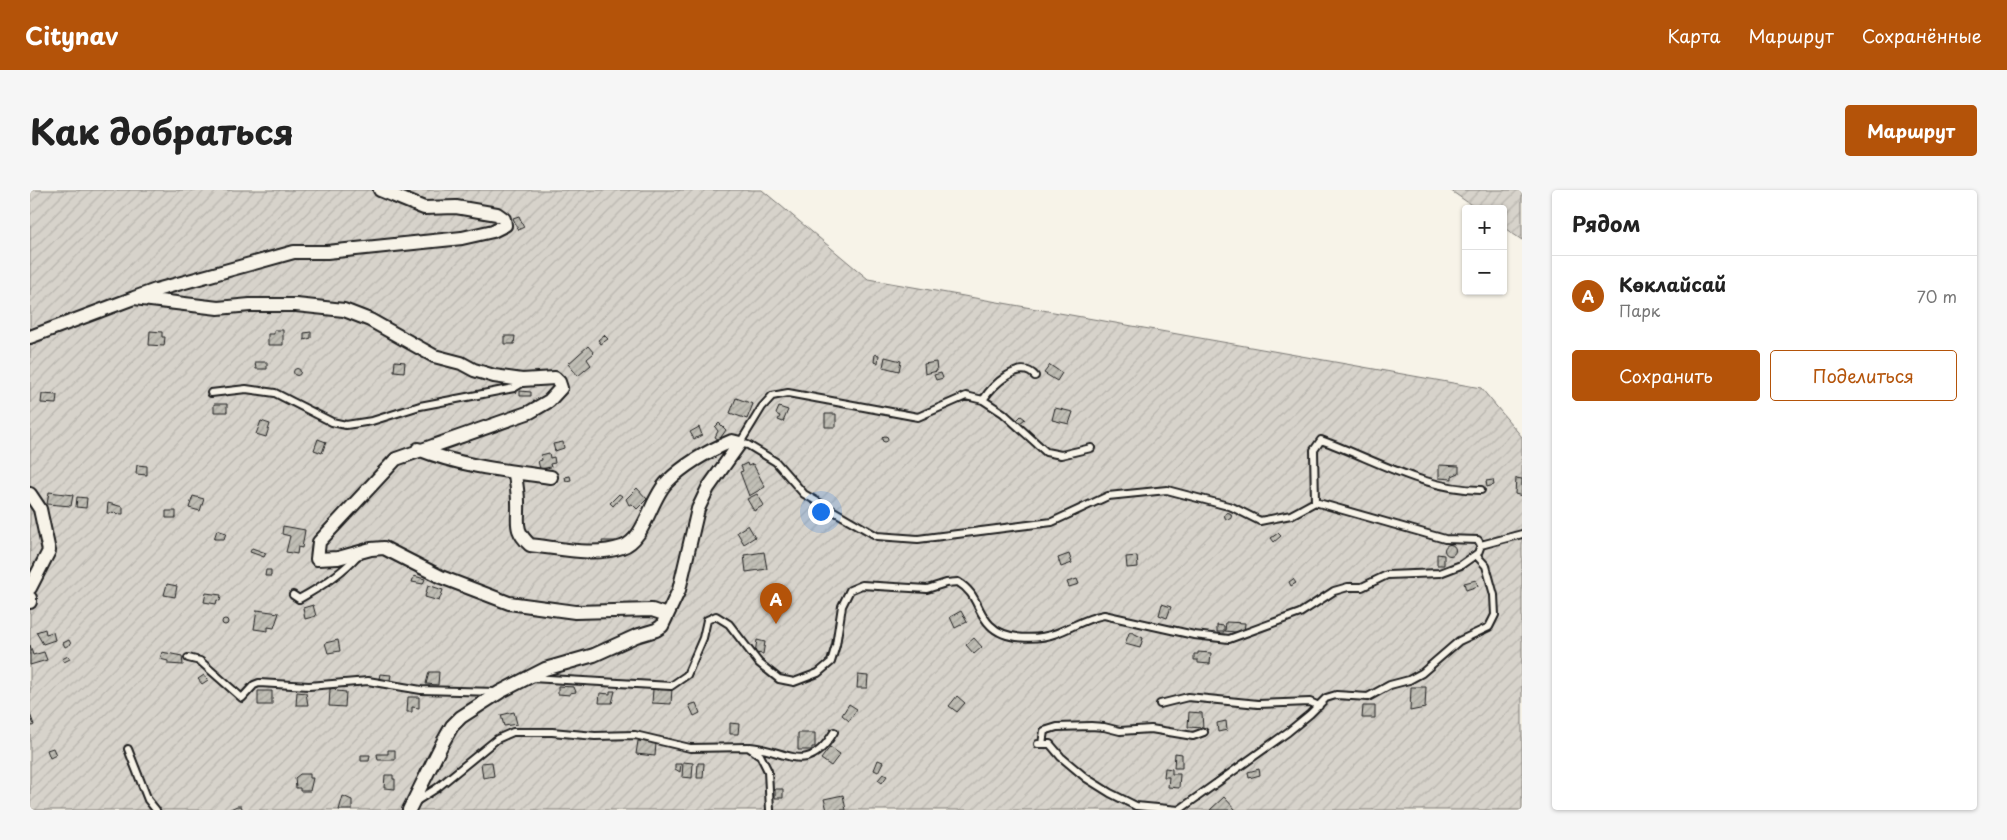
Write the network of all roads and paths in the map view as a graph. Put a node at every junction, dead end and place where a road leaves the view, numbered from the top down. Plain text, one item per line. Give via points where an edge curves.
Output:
1 (380, 190) edge
2 (134, 298) junction
3 (30, 337) edge
4 (1035, 376) dead end
5 (530, 379) junction
6 (211, 393) dead end
7 (983, 400) junction
8 (740, 443) junction
9 (1091, 448) dead end
10 (418, 449) junction
11 (515, 474) junction
12 (551, 476) dead end
13 (1481, 490) dead end
14 (30, 494) edge
15 (1315, 502) junction
16 (1522, 534) edge
17 (1481, 545) junction
18 (360, 552) junction
19 (1476, 554) junction
20 (30, 588) edge
21 (293, 595) dead end
22 (30, 598) edge
23 (30, 602) edge
24 (667, 616) junction
25 (188, 658) dead end
26 (528, 678) junction
27 (500, 692) junction
28 (1160, 704) dead end
29 (1318, 706) junction
30 (834, 732) dead end
31 (1204, 732) dead end
32 (748, 747) junction
33 (128, 749) dead end
34 (411, 807) edge
35 (156, 810) edge
36 (770, 810) edge

1 - 2 street via 424,208 456,207 497,214 504,219 505,225 462,238 327,252 294,252
2 - 3 street
2 - 5 street via 218,308 296,305 344,310 370,320 434,356 494,376
4 - 7 lane via 1023,370 1012,374 990,389
5 - 6 lane via 514,388 420,406 346,426 275,393 246,389
5 - 10 street via 554,378 560,388 553,398 530,412
7 - 8 lane via 966,396 918,417 788,393 772,396
7 - 9 lane via 1004,413 1046,452 1061,455
8 - 11 street via 732,440 696,458 666,483 635,540 609,551 530,545 521,537 517,526
8 - 15 lane via 776,462 804,494 877,536 918,540 1052,522 1108,496 1167,490 1232,507 1260,521 1291,515
8 - 24 street via 708,488 698,509 679,590
10 - 11 street
10 - 18 street via 385,468 319,542 316,553 317,559 328,559
11 - 12 street
13 - 15 lane via 1425,482 1322,440 1314,450
14 - 20 street via 40,509 49,551
15 - 17 lane via 1444,539 1478,540
16 - 17 lane
17 - 19 lane
18 - 21 lane via 350,564 310,593 299,599
18 - 24 street via 384,548 441,577 509,603 575,612 652,610
19 - 26 lane via 1461,565 1440,573 1387,575 1362,587 1334,591 1300,613 1228,639 1194,635 1104,615 1094,616 1056,634 1022,638 996,631 968,588 958,582 919,589 862,585 850,590 844,599 831,662 818,673 794,682 779,679 759,663 729,624 716,616 707,620 687,675 671,686
19 - 29 lane via 1486,566 1494,595 1495,615 1489,627 1459,641 1409,680 1368,696 1336,695 1326,698
22 - 23 street
24 - 26 street via 656,630
25 - 27 lane via 200,661 242,698 259,683 309,686 368,680 421,690
26 - 27 street
27 - 34 street via 452,726
28 - 29 lane via 1188,697 1258,704 1310,702
29 - 31 lane via 1251,760 1179,810 1136,806 1097,786 1050,744 1040,744 1044,730 1057,728 1151,729 1193,736
30 - 32 lane via 827,744 811,757 793,758
32 - 34 lane via 690,748 635,735 513,732 497,739
32 - 36 lane via 760,755 768,771
33 - 35 lane via 148,800

